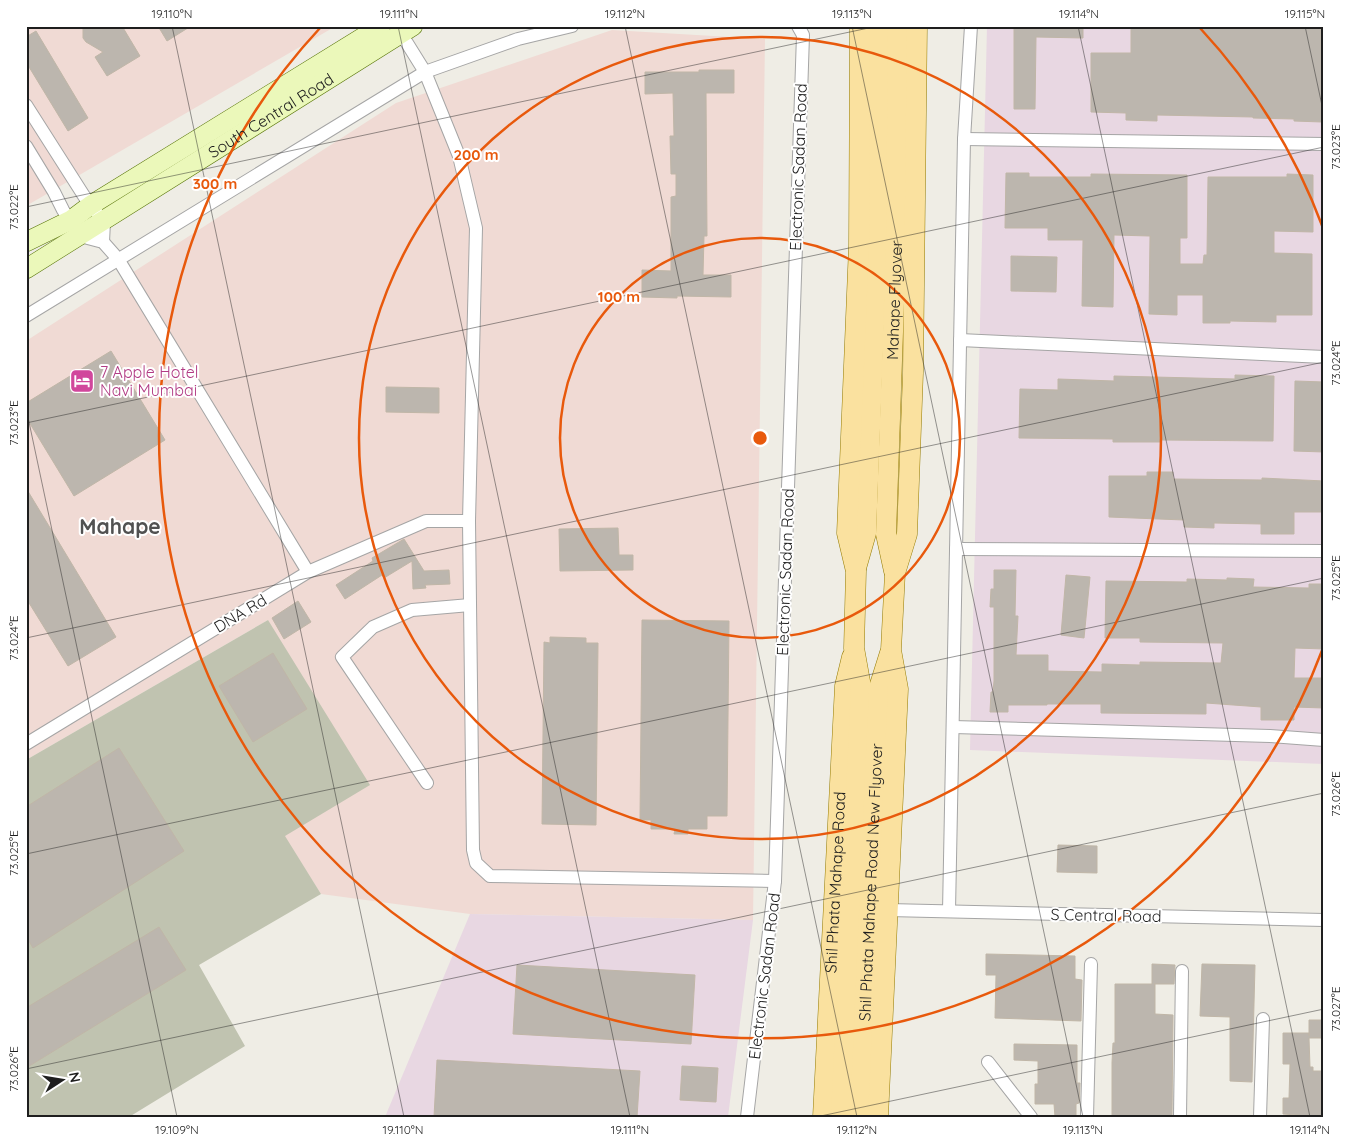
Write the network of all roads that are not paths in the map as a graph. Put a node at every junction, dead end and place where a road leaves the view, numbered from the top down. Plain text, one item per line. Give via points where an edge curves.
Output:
1 (380, 26) edge
2 (572, 26) edge
3 (798, 26) edge
4 (860, 26) edge
5 (879, 26) edge
6 (898, 26) edge
7 (917, 26) edge
8 (971, 26) edge
9 (404, 29) edge
10 (425, 72) junction
11 (26, 105) edge
12 (964, 139) junction
13 (1324, 144) edge
14 (26, 146) edge
15 (91, 205) junction
16 (104, 222) junction
17 (76, 228) junction
18 (26, 242) edge
19 (103, 242) junction
20 (118, 259) junction
21 (26, 269) edge
22 (26, 316) edge
23 (960, 340) junction
24 (1324, 357) edge
25 (469, 521) junction
26 (956, 549) junction
27 (1324, 552) edge
28 (856, 571) junction
29 (308, 572) junction
30 (895, 572) junction
31 (470, 605) junction
32 (854, 648) junction
33 (891, 650) junction
34 (870, 688) junction
35 (953, 726) junction
36 (1324, 740) edge
37 (26, 744) edge
38 (427, 783) dead end
39 (775, 881) junction
40 (888, 910) junction
41 (949, 911) junction
42 (1324, 920) edge
43 (1091, 964) dead end
44 (1182, 971) dead end
45 (1263, 1019) dead end
46 (988, 1062) dead end
47 (747, 1117) edge
48 (823, 1117) edge
49 (841, 1117) edge
50 (860, 1117) edge
51 (878, 1117) edge
52 (1031, 1117) edge
53 (1087, 1117) edge
54 (1180, 1117) edge
55 (1260, 1117) edge

1 - 15 main road, South Central Road
2 - 10 street via 518,39
3 - 39 street, Electronic Sadan Road via 803,34
4 - 28 main road via 859,246 847,532
5 - 28 main road, Mahape Flyover via 877,246 866,533
6 - 30 main road, Mahape Flyover via 896,245 886,534
7 - 30 main road via 913,373 907,534
8 - 12 street
9 - 10 street
9 - 16 main road, South Central Road
10 - 20 street
10 - 25 street via 459,156 476,228
11 - 15 street
12 - 13 street
12 - 23 street
14 - 17 street via 62,210
15 - 16 street
15 - 17 main road, South Central Road
16 - 17 main road, South Central Road
16 - 19 street
17 - 18 main road, South Central Road
17 - 19 street
17 - 21 main road, South Central Road
19 - 20 street
20 - 22 street
20 - 29 street
23 - 24 street
23 - 26 street
25 - 29 street, DNA Rd via 426,521
25 - 31 street
26 - 27 street
26 - 35 street
28 - 32 main road
29 - 37 street, DNA Rd
30 - 33 main road
31 - 38 street via 412,610 373,627 342,657
31 - 39 street via 473,850 476,863 490,876
32 - 34 main road, Shil Phata Mahape Road New Flyover
32 - 48 main road, Shil Phata Mahape Road via 845,686
33 - 34 main road, Shil Phata Mahape Road New Flyover
33 - 40 main road via 898,690
34 - 49 main road, Shil Phata Mahape Road New Flyover
34 - 50 main road, Shil Phata Mahape Road New Flyover
35 - 36 street
35 - 41 street
39 - 47 street, Electronic Sadan Road
40 - 41 street, S Central Road
40 - 51 main road
41 - 42 street, S Central Road
43 - 53 street
44 - 54 street
45 - 55 street
46 - 52 street

